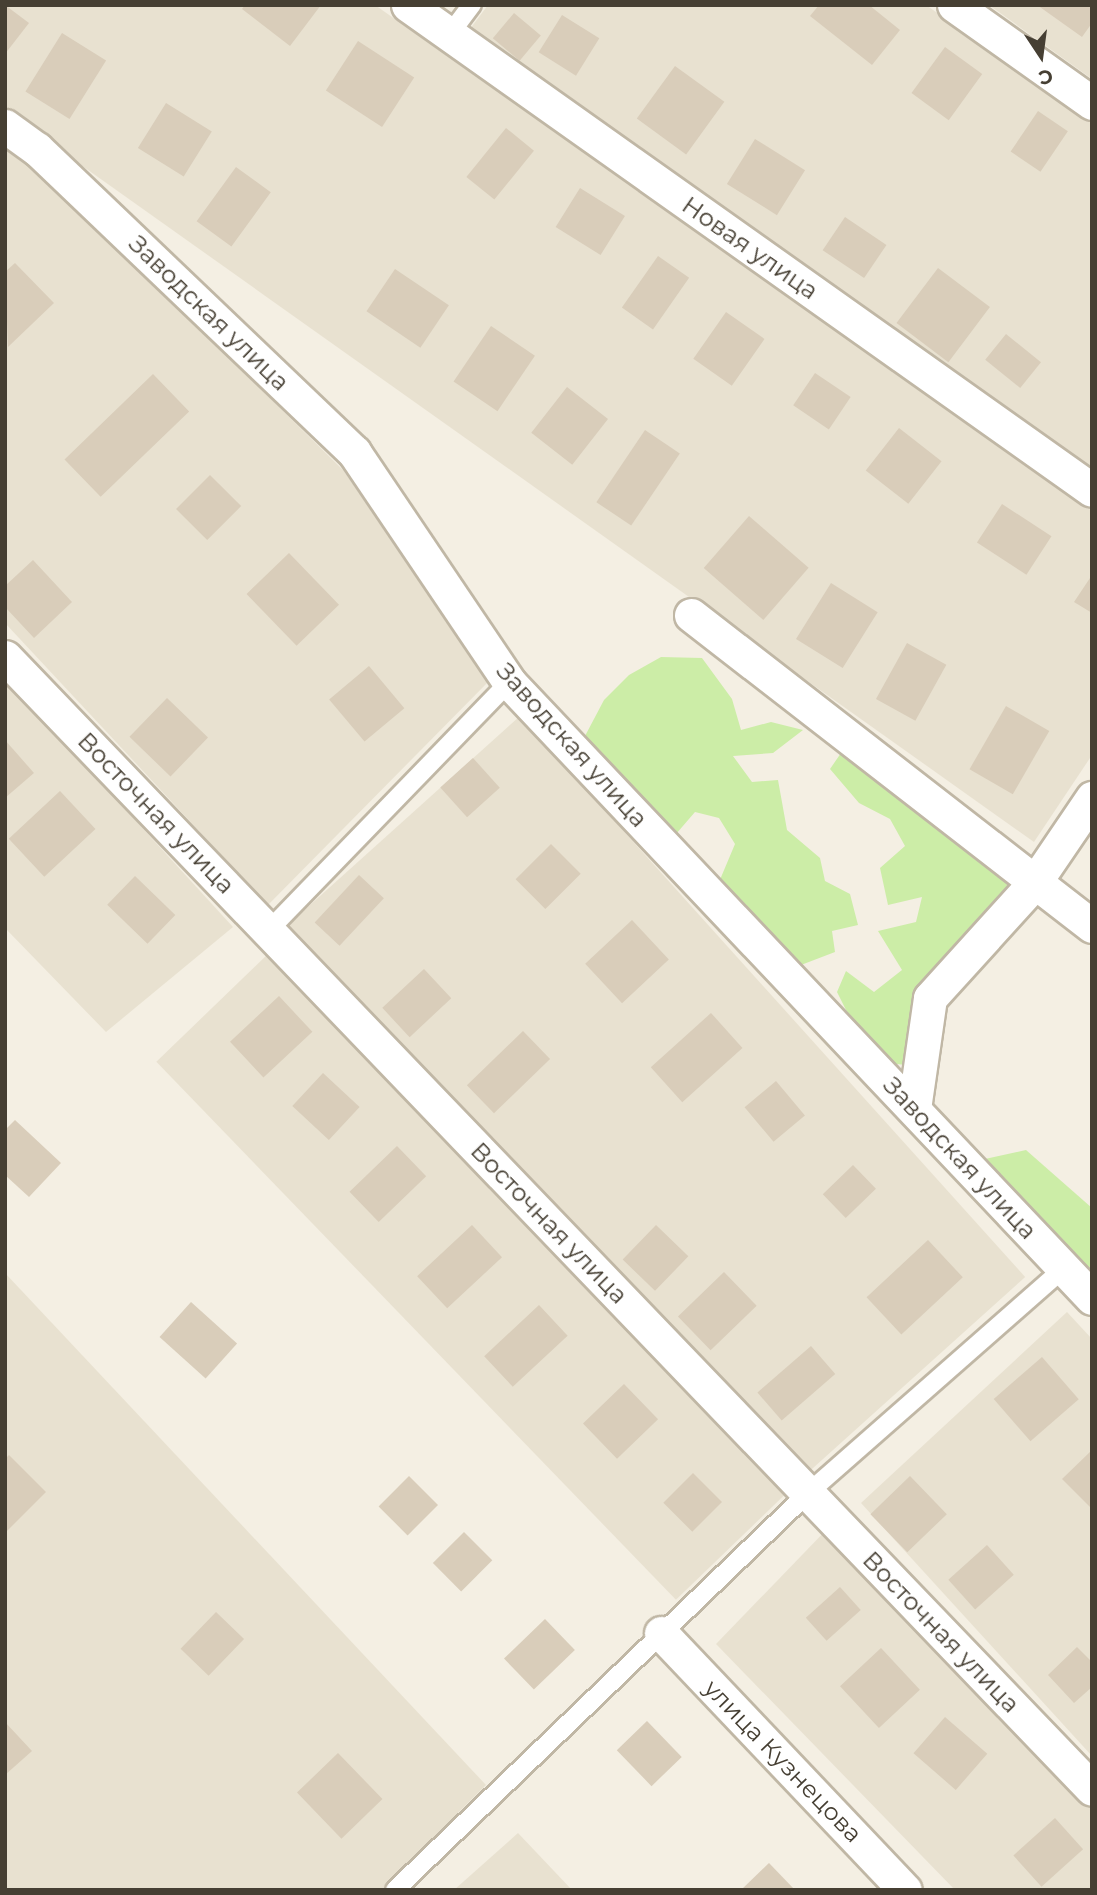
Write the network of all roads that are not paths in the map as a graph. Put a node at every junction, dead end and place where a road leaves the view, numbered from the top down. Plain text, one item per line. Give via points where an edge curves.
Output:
1 (408, 5) edge
2 (472, 5) edge
3 (954, 5) edge
4 (450, 35) junction
5 (1092, 103) edge
6 (5, 126) edge
7 (1092, 490) edge
8 (691, 615) dead end
9 (5, 657) edge
10 (509, 682) junction
11 (1092, 798) edge
12 (1035, 882) junction
13 (1092, 926) edge
14 (269, 930) junction
15 (914, 1109) junction
16 (1064, 1268) junction
17 (1092, 1298) edge
18 (808, 1493) junction
19 (661, 1633) junction
20 (1092, 1789) edge
21 (395, 1890) edge
22 (905, 1890) edge

1 - 4 street, Новая улица
2 - 4 lane
3 - 5 street
4 - 7 street, Новая улица
6 - 10 street, Заводская улица via 37,149 354,452
8 - 12 street
9 - 14 street, Восточная улица
10 - 14 lane
10 - 15 street, Заводская улица
11 - 12 street
12 - 13 street
12 - 15 street via 930,999
14 - 18 street, Восточная улица
15 - 16 street, Заводская улица
16 - 17 street, Заводская улица
16 - 18 lane
18 - 19 lane
18 - 20 street, Восточная улица
19 - 21 lane
19 - 22 street, улица Кузнецова

